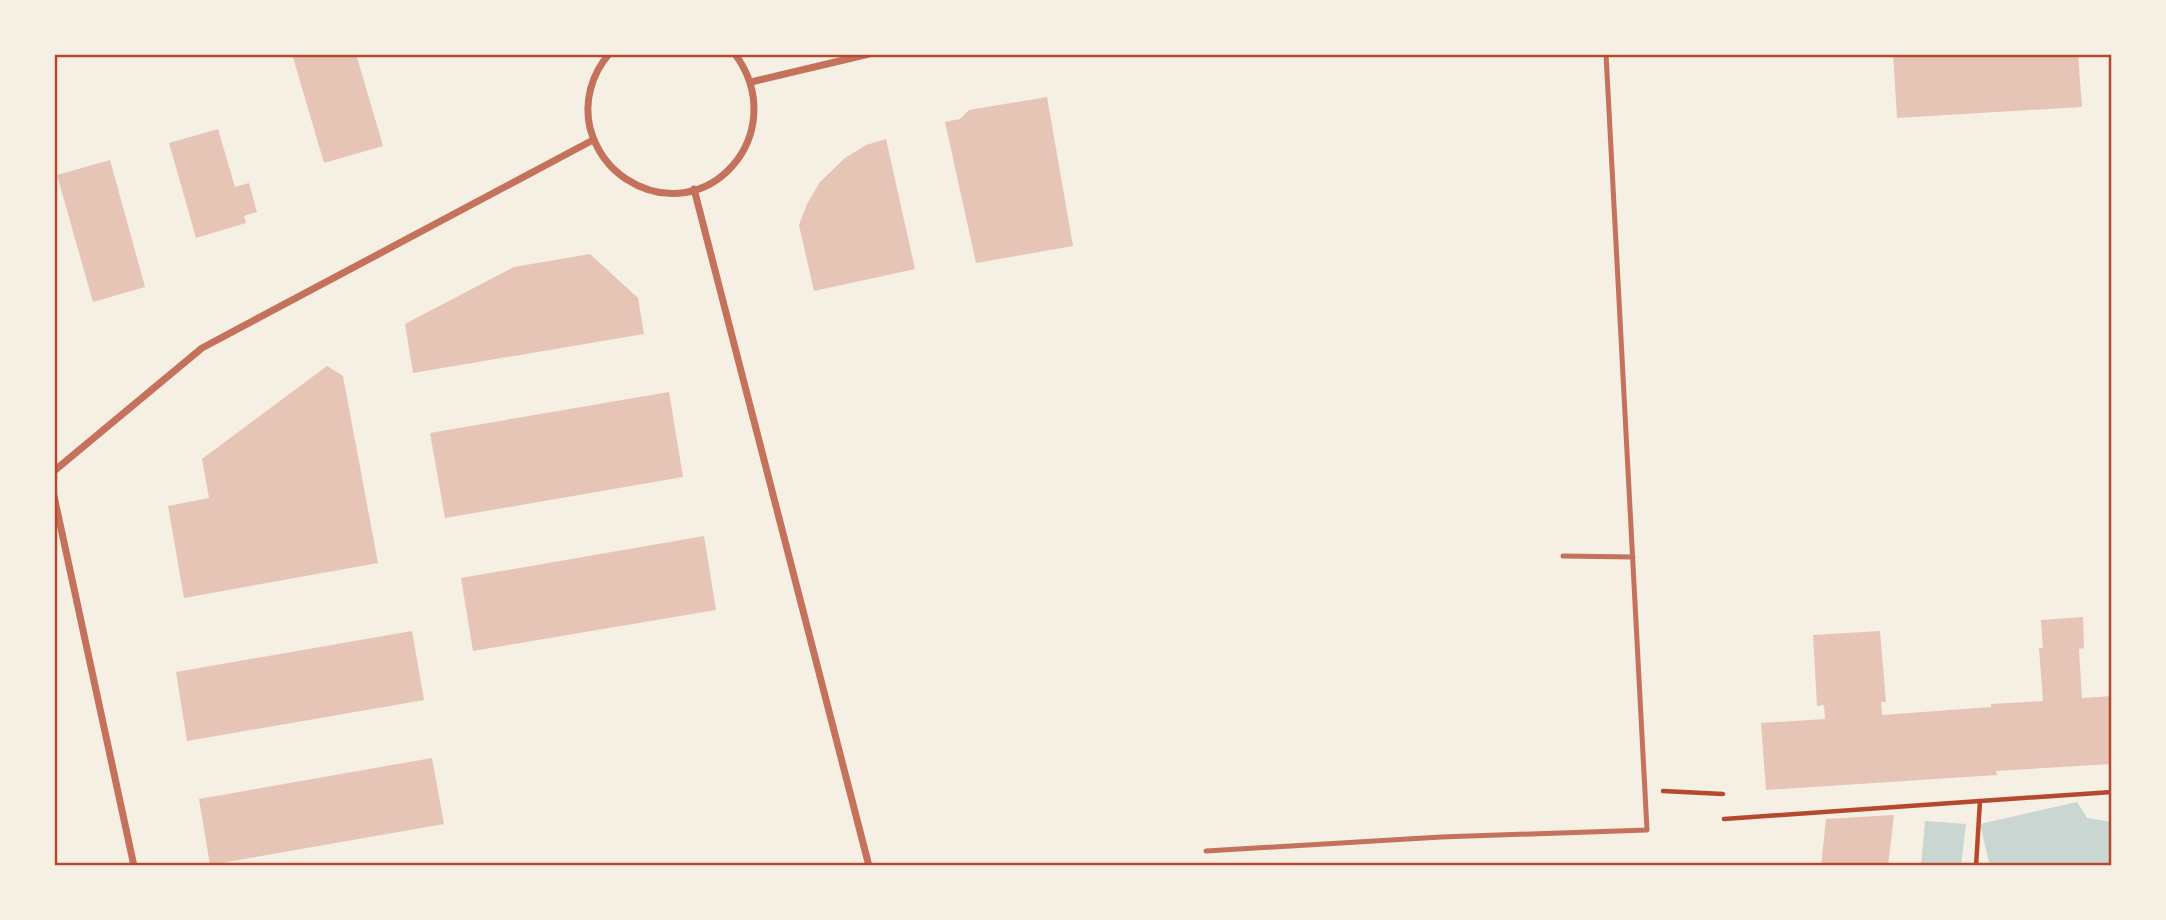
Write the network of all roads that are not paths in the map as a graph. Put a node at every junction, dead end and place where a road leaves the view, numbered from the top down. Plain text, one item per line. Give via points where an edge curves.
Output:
1 (609, 54) edge
2 (735, 54) edge
3 (869, 54) edge
4 (1606, 54) edge
5 (751, 82) junction
6 (593, 140) junction
7 (695, 189) junction
8 (54, 471) edge
9 (54, 496) edge
10 (1563, 556) dead end
11 (1633, 557) junction
12 (1206, 851) dead end
13 (134, 866) edge
14 (869, 866) edge

1 - 6 street via 593,80 588,100
2 - 5 street
3 - 5 street
4 - 11 lane
5 - 7 street via 754,125 747,146 736,164
6 - 7 street via 611,167 637,186 657,192
6 - 8 street via 202,348
7 - 14 street
9 - 13 street
10 - 11 lane
11 - 12 lane via 1647,831

